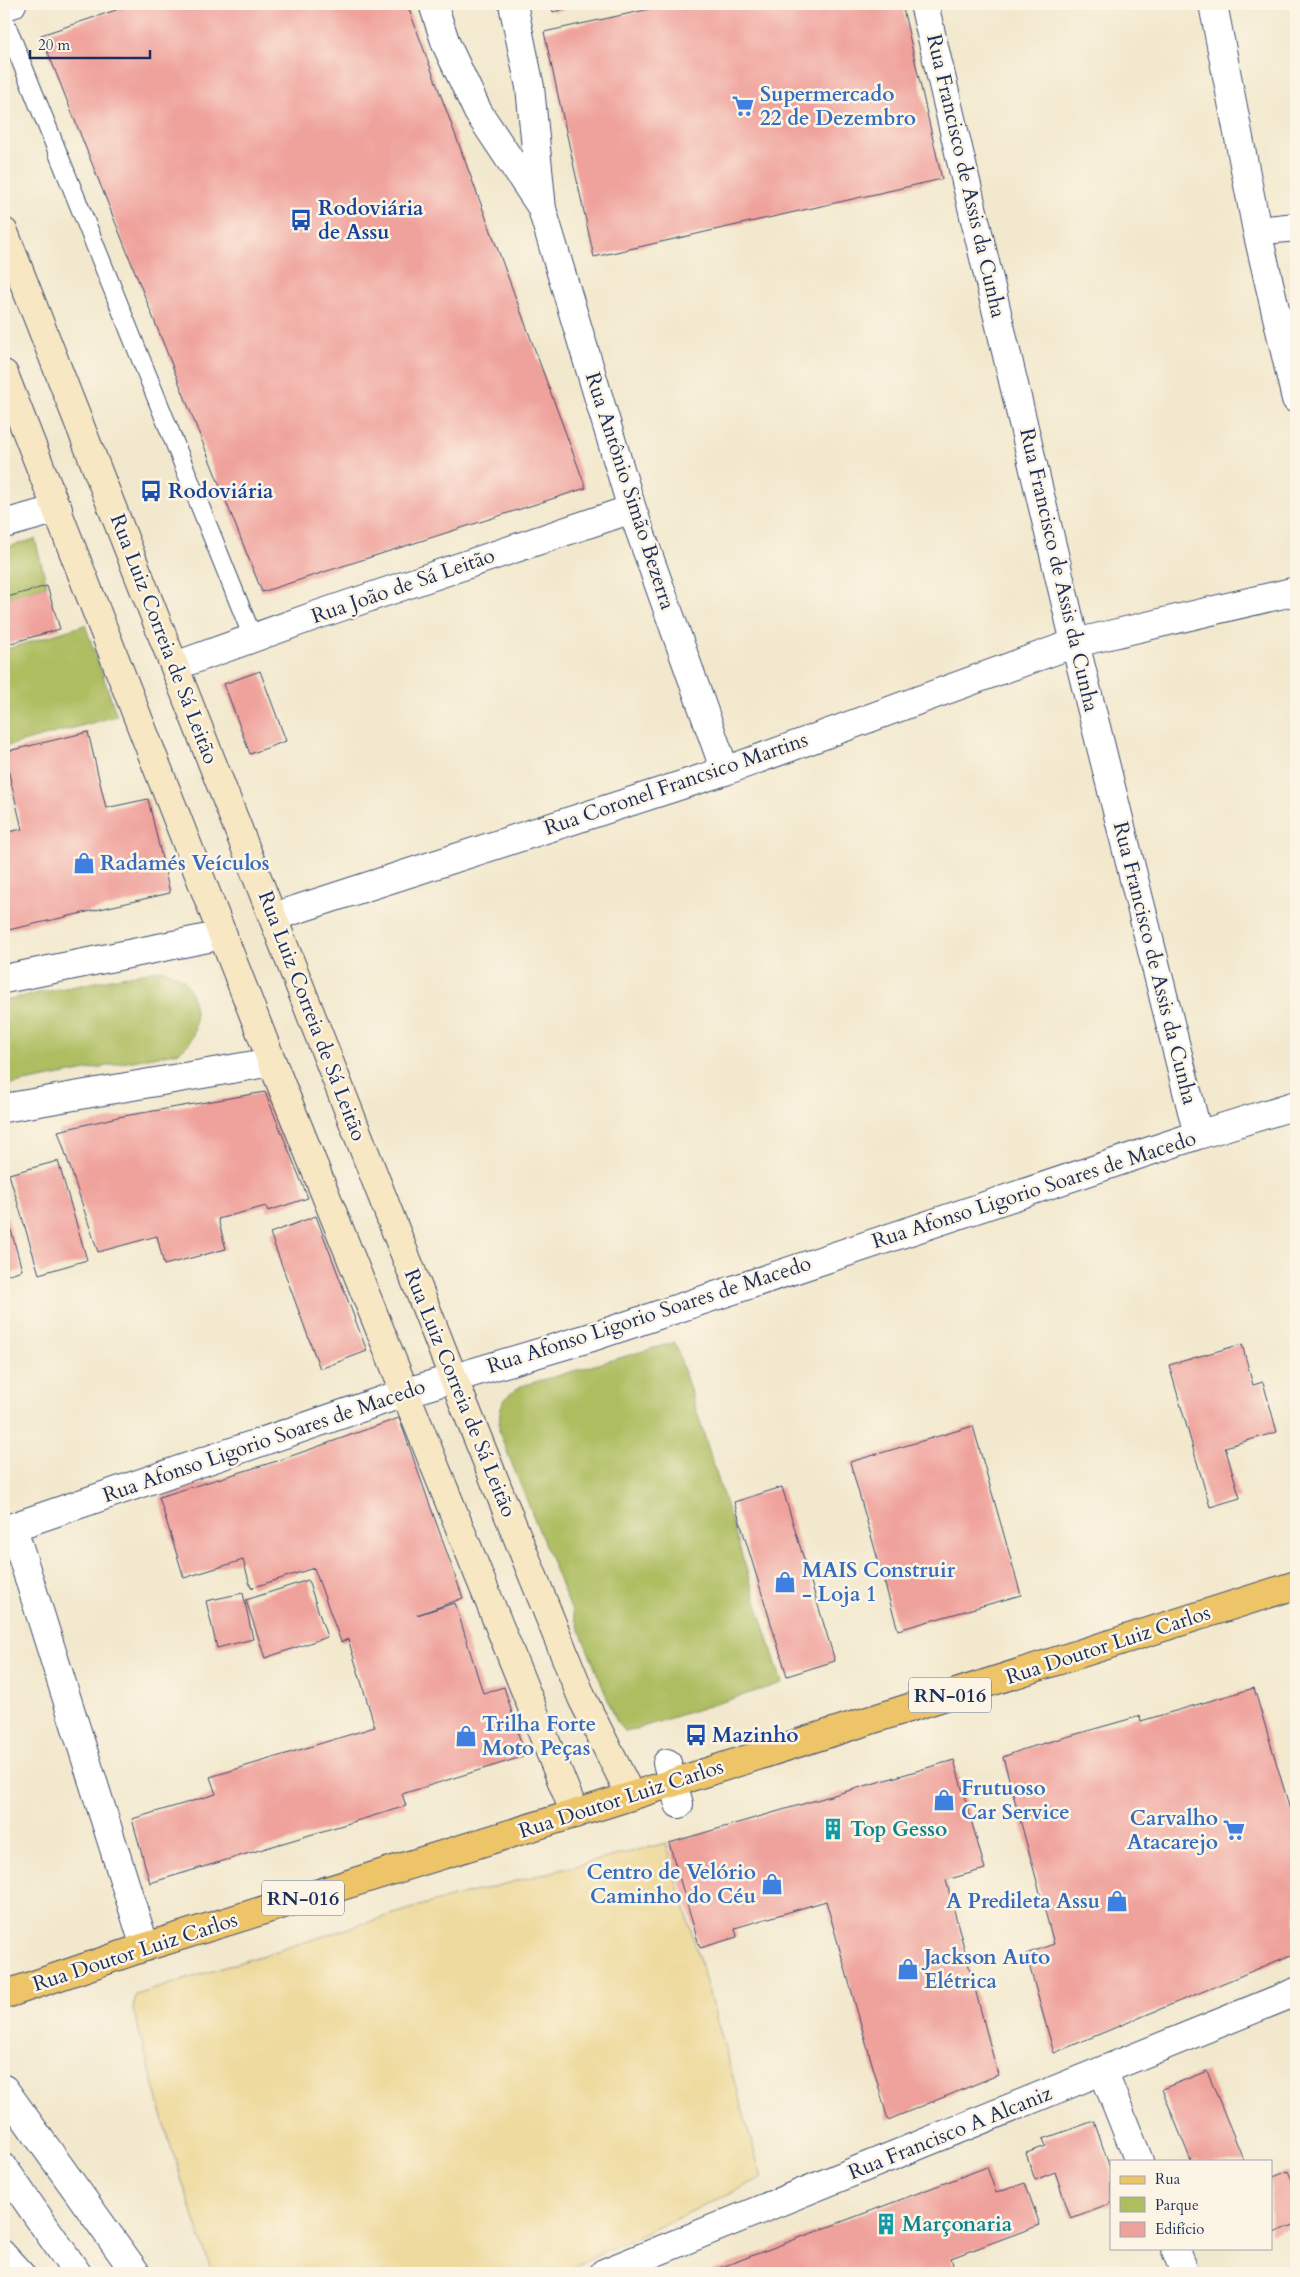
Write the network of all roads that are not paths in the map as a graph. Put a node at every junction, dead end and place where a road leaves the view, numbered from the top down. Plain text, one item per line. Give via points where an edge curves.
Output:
1 (12, 4) edge
2 (433, 4) edge
3 (513, 4) edge
4 (924, 4) edge
5 (1213, 4) edge
6 (4, 6) edge
7 (4, 19) edge
8 (542, 209) junction
9 (1296, 227) edge
10 (1257, 231) junction
11 (4, 232) edge
12 (4, 374) edge
13 (1296, 399) edge
14 (58, 509) junction
15 (632, 509) junction
16 (4, 524) edge
17 (1296, 591) edge
18 (253, 638) junction
19 (1075, 643) junction
20 (175, 666) junction
21 (724, 771) junction
22 (273, 917) junction
23 (223, 935) junction
24 (4, 979) edge
25 (272, 1062) junction
26 (1296, 1105) edge
27 (4, 1108) edge
28 (1198, 1135) junction
29 (453, 1377) junction
30 (404, 1393) junction
31 (8, 1529) edge
32 (1296, 1585) edge
33 (631, 1796) junction
34 (575, 1814) junction
35 (145, 1947) junction
36 (1296, 1992) edge
37 (4, 1996) edge
38 (1103, 2071) junction
39 (4, 2089) edge
40 (1139, 2160) edge
41 (4, 2168) edge
42 (4, 2249) edge
43 (1176, 2250) edge
44 (26, 2273) edge
45 (77, 2273) edge
46 (136, 2273) edge
47 (604, 2273) edge
48 (1185, 2273) edge

1 - 6 street
2 - 8 street, Rua Antônio Simão Bezerra via 446,44 478,112
3 - 8 street, Rua Antônio Simão Bezerra via 530,87
4 - 19 street, Rua Francisco de Assis da Cunha
5 - 10 street
7 - 18 lane
8 - 15 street, Rua Antônio Simão Bezerra
9 - 10 street
10 - 13 street
11 - 20 main road, Rua Luiz Correia de Sá Leitão
12 - 14 main road
14 - 16 street
14 - 23 main road
15 - 18 street, Rua João de Sá Leitão
15 - 21 street, Rua Antônio Simão Bezerra
17 - 19 street, Rua Coronel Francsico Martins
18 - 20 street, Rua João de Sá Leitão
19 - 21 street, Rua Coronel Francsico Martins
19 - 28 street, Rua Francisco de Assis da Cunha
20 - 22 main road, Rua Luiz Correia de Sá Leitão
21 - 22 street, Rua Coronel Francsico Martins
22 - 29 main road, Rua Luiz Correia de Sá Leitão
23 - 24 street
23 - 25 main road
25 - 27 street
25 - 30 main road
26 - 28 street, Rua Afonso Ligorio Soares de Macedo
28 - 29 street, Rua Afonso Ligorio Soares de Macedo via 592,1337
29 - 30 street, Rua Afonso Ligorio Soares de Macedo
29 - 33 main road, Rua Luiz Correia de Sá Leitão via 582,1698
30 - 31 street, Rua Afonso Ligorio Soares de Macedo
30 - 34 main road
31 - 35 street
32 - 33 main road, Rua Doutor Luiz Carlos / RN-016
33 - 34 main road, Rua Doutor Luiz Carlos / RN-016
34 - 35 main road, Rua Doutor Luiz Carlos / RN-016
35 - 37 main road, Rua Doutor Luiz Carlos / RN-016
36 - 38 street, Rua Francisco A Alcaniz
38 - 40 street
38 - 47 street, Rua Francisco A Alcaniz
39 - 46 street
41 - 45 street
42 - 44 lane
43 - 48 street

